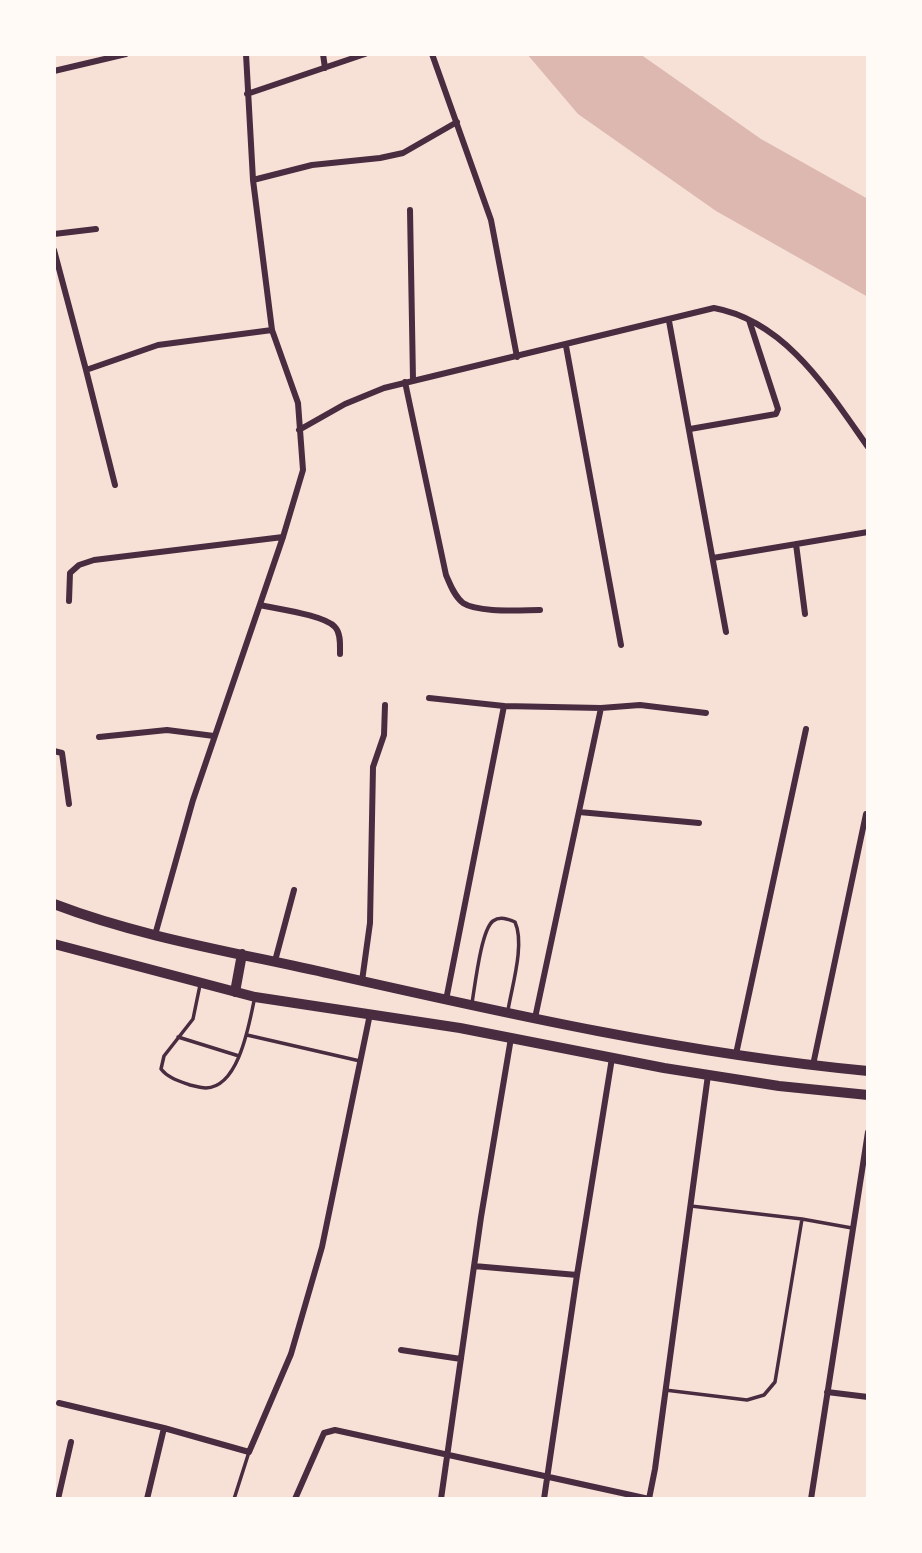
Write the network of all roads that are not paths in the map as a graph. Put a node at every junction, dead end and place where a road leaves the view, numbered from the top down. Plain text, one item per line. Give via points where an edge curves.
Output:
1 (125, 54) edge
2 (246, 54) edge
3 (323, 54) edge
4 (365, 54) edge
5 (432, 54) edge
6 (325, 68) junction
7 (54, 71) edge
8 (247, 94) junction
9 (457, 122) junction
10 (253, 180) junction
11 (410, 211) dead end
12 (96, 229) dead end
13 (54, 234) edge
14 (54, 250) edge
15 (749, 320) junction
16 (669, 321) junction
17 (272, 330) junction
18 (566, 345) junction
19 (517, 356) junction
20 (86, 370) junction
21 (413, 380) junction
22 (405, 382) junction
23 (690, 429) junction
24 (299, 430) junction
25 (868, 447) edge
26 (115, 485) dead end
27 (868, 532) edge
28 (283, 537) junction
29 (796, 544) junction
30 (713, 558) junction
31 (69, 601) dead end
32 (260, 605) junction
33 (540, 610) dead end
34 (805, 614) dead end
35 (726, 632) dead end
36 (621, 645) dead end
37 (340, 654) dead end
38 (429, 698) dead end
39 (385, 705) dead end
40 (504, 706) junction
41 (601, 708) junction
42 (706, 713) dead end
43 (806, 729) dead end
44 (214, 736) junction
45 (99, 737) dead end
46 (54, 751) edge
47 (69, 804) dead end
48 (579, 812) junction
49 (866, 814) dead end
50 (699, 823) dead end
51 (294, 890) dead end
52 (54, 904) edge
53 (155, 934) junction
54 (55, 948) edge
55 (242, 954) junction
56 (275, 961) junction
57 (362, 981) junction
58 (200, 983) junction
59 (234, 992) junction
60 (255, 997) junction
61 (446, 1000) junction
62 (471, 1005) junction
63 (508, 1013) junction
64 (370, 1014) junction
65 (535, 1018) junction
66 (247, 1035) junction
67 (178, 1037) junction
68 (511, 1038) junction
69 (736, 1055) junction
70 (239, 1056) junction
71 (612, 1058) junction
72 (360, 1061) junction
73 (812, 1066) junction
74 (868, 1071) edge
75 (708, 1075) junction
76 (868, 1095) edge
77 (868, 1132) edge
78 (690, 1206) junction
79 (802, 1219) junction
80 (852, 1228) junction
81 (474, 1266) junction
82 (577, 1275) junction
83 (401, 1350) dead end
84 (461, 1359) junction
85 (665, 1390) junction
86 (827, 1392) junction
87 (868, 1397) edge
88 (59, 1404) dead end
89 (164, 1428) junction
90 (71, 1442) dead end
91 (249, 1452) junction
92 (447, 1456) junction
93 (548, 1478) junction
94 (58, 1499) edge
95 (147, 1499) edge
96 (234, 1499) edge
97 (295, 1499) edge
98 (441, 1499) edge
99 (544, 1499) edge
100 (649, 1499) edge
101 (811, 1499) edge

1 - 7 street
2 - 8 street
3 - 6 street
4 - 6 street
5 - 9 street
6 - 8 street
8 - 10 street
9 - 10 street via 403,153 312,165
9 - 19 street via 491,220
10 - 17 street
11 - 21 street
12 - 13 street
14 - 20 street
15 - 16 street via 714,308
15 - 23 street via 776,414
15 - 25 street via 771,332 824,384
16 - 18 street
16 - 23 street
17 - 20 street via 158,345
17 - 24 street via 298,403
18 - 19 street
18 - 36 street
19 - 21 street
20 - 26 street
21 - 22 street
22 - 24 street via 365,395
22 - 33 street via 446,575 454,593 475,608
23 - 30 street
24 - 28 street via 303,470
27 - 29 street
28 - 31 street via 94,560 70,573
28 - 32 street
29 - 30 street
29 - 34 street
30 - 35 street
32 - 37 street via 334,625
32 - 44 street
38 - 40 street
39 - 57 street via 384,735 373,767 370,923
40 - 41 street
40 - 61 street
41 - 42 street via 640,705
41 - 48 street
43 - 69 street
44 - 45 street via 167,730
44 - 53 street
46 - 47 street via 62,753
48 - 50 street
48 - 65 street
49 - 73 street
51 - 56 street
52 - 53 main road
53 - 55 main road
54 - 58 main road
55 - 56 main road
55 - 59 main road
56 - 57 main road
57 - 61 main road
58 - 59 main road
58 - 67 lane via 193,1019
59 - 60 main road
60 - 64 main road
60 - 66 lane
61 - 62 main road
62 - 63 main road
62 - 63 lane via 486,933 491,922 506,918 518,929
63 - 65 main road
64 - 68 main road
64 - 72 street
65 - 69 main road
66 - 70 lane
66 - 72 lane
67 - 70 lane
67 - 70 lane via 161,1069 166,1076 190,1084 217,1085
68 - 71 main road
68 - 81 street
69 - 73 main road
71 - 75 main road
71 - 82 street
72 - 91 street via 322,1247 291,1354
73 - 74 main road
75 - 76 main road
75 - 78 street
77 - 80 street
78 - 79 lane
78 - 85 street
79 - 80 lane
79 - 85 lane via 775,1382 764,1395 747,1400
80 - 86 street
81 - 82 street
81 - 84 street
82 - 93 street
83 - 84 street
84 - 92 street
85 - 100 street
86 - 87 street
86 - 101 street
88 - 89 street
89 - 91 street
89 - 95 street
90 - 94 street
91 - 96 lane
92 - 93 street
92 - 97 street via 335,1430 324,1433
92 - 98 street
93 - 99 street
93 - 100 street

